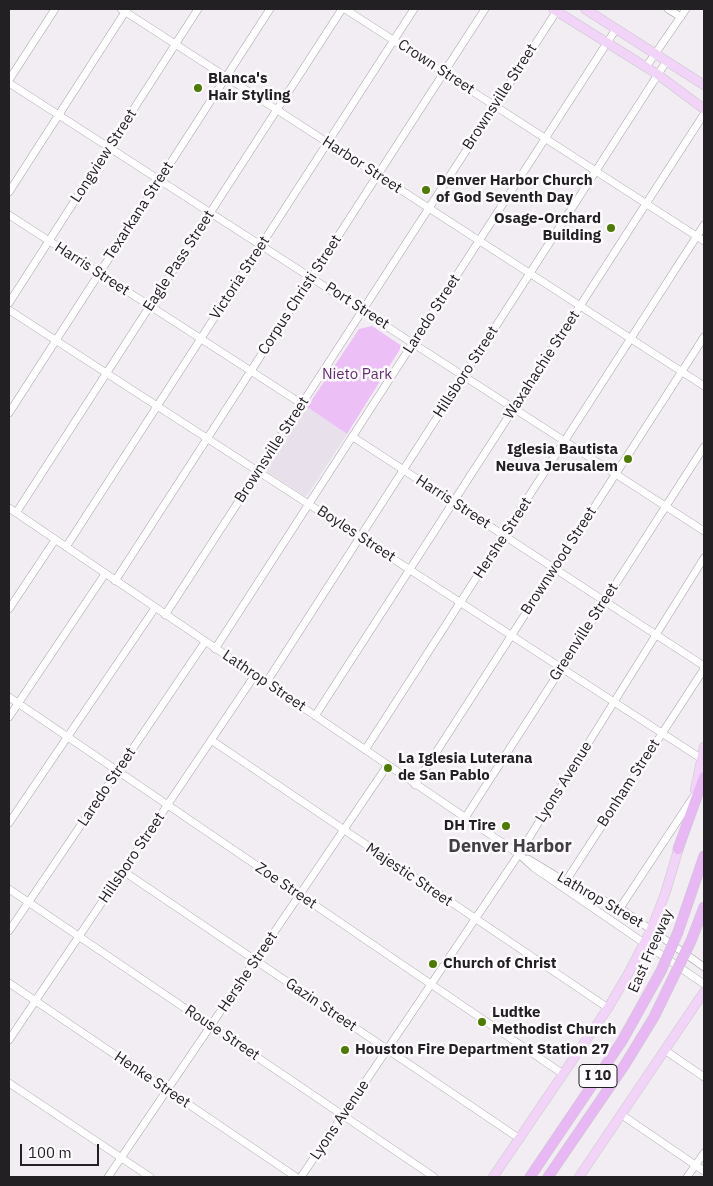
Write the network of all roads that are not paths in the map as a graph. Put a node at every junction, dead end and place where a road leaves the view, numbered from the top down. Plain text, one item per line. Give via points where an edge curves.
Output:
1 (55, 9) edge
2 (198, 9) edge
3 (270, 9) edge
4 (343, 9) edge
5 (414, 9) edge
6 (485, 9) edge
7 (556, 9) edge
8 (585, 9) edge
9 (668, 9) edge
10 (686, 9) edge
11 (124, 10) edge
12 (681, 17) junction
13 (616, 29) junction
14 (394, 40) junction
15 (607, 43) junction
16 (176, 44) junction
17 (655, 54) junction
18 (666, 62) junction
19 (646, 68) junction
20 (444, 72) junction
21 (658, 74) junction
22 (226, 77) junction
23 (9, 81) edge
24 (704, 85) edge
25 (495, 105) junction
26 (704, 109) edge
27 (277, 110) junction
28 (59, 114) junction
29 (704, 114) edge
30 (545, 138) junction
31 (328, 142) junction
32 (109, 147) junction
33 (596, 171) junction
34 (378, 175) junction
35 (160, 180) junction
36 (9, 192) edge
37 (646, 203) junction
38 (428, 208) junction
39 (210, 212) junction
40 (9, 216) edge
41 (704, 225) edge
42 (697, 236) junction
43 (479, 241) junction
44 (704, 241) edge
45 (48, 242) junction
46 (261, 245) junction
47 (99, 273) junction
48 (530, 274) junction
49 (312, 278) junction
50 (9, 303) edge
51 (150, 306) junction
52 (580, 306) junction
53 (9, 310) edge
54 (363, 310) junction
55 (704, 337) edge
56 (631, 338) junction
57 (55, 340) junction
58 (200, 340) junction
59 (413, 342) junction
60 (682, 371) junction
61 (250, 372) junction
62 (107, 374) junction
63 (464, 376) junction
64 (704, 386) edge
65 (302, 404) junction
66 (157, 405) junction
67 (514, 409) junction
68 (9, 413) edge
69 (352, 437) junction
70 (208, 438) junction
71 (565, 441) junction
72 (704, 447) edge
73 (404, 470) junction
74 (259, 471) junction
75 (616, 474) junction
76 (454, 502) junction
77 (309, 504) junction
78 (666, 506) junction
79 (9, 508) edge
80 (16, 513) junction
81 (704, 531) edge
82 (505, 535) junction
83 (360, 537) junction
84 (55, 540) junction
85 (66, 547) junction
86 (704, 558) edge
87 (555, 568) junction
88 (410, 570) junction
89 (105, 574) junction
90 (115, 581) junction
91 (604, 600) junction
92 (461, 603) junction
93 (155, 608) junction
94 (9, 609) edge
95 (165, 615) junction
96 (656, 634) junction
97 (511, 635) junction
98 (205, 642) junction
99 (215, 649) junction
100 (562, 668) junction
101 (704, 668) edge
102 (255, 675) junction
103 (701, 679) edge
104 (266, 683) junction
105 (9, 697) edge
106 (614, 701) junction
107 (18, 703) junction
108 (314, 716) junction
109 (9, 717) edge
110 (662, 733) junction
111 (68, 738) junction
112 (211, 740) junction
113 (704, 746) edge
114 (365, 750) junction
115 (702, 759) junction
116 (387, 766) junction
117 (118, 771) junction
118 (704, 777) edge
119 (415, 785) junction
120 (694, 796) junction
121 (168, 806) junction
122 (465, 818) junction
123 (9, 823) edge
124 (343, 830) junction
125 (678, 850) junction
126 (519, 854) junction
127 (704, 856) edge
128 (123, 871) junction
129 (564, 884) junction
130 (9, 889) edge
131 (299, 895) junction
132 (29, 902) junction
133 (704, 907) edge
134 (620, 908) junction
135 (475, 919) junction
136 (651, 930) junction
137 (9, 931) edge
138 (78, 936) junction
139 (645, 942) junction
140 (256, 961) junction
141 (704, 967) edge
142 (9, 983) edge
143 (431, 984) junction
144 (704, 984) edge
145 (704, 992) edge
146 (35, 1001) junction
147 (608, 1008) junction
148 (211, 1026) junction
149 (9, 1040) edge
150 (387, 1050) junction
151 (666, 1050) junction
152 (563, 1074) junction
153 (704, 1077) edge
154 (9, 1083) edge
155 (167, 1090) junction
156 (343, 1115) junction
157 (622, 1115) junction
158 (520, 1139) junction
159 (704, 1153) edge
160 (122, 1158) junction
161 (696, 1165) junction
162 (704, 1171) edge
163 (108, 1177) edge
164 (150, 1177) edge
165 (296, 1177) edge
166 (301, 1177) edge
167 (434, 1177) edge
168 (493, 1177) edge
169 (530, 1177) edge
170 (548, 1177) edge
171 (579, 1177) edge
172 (687, 1177) edge

1 - 23 street
2 - 16 street, Longview Street
3 - 22 street, Texarkana Street
4 - 14 street, Crown Street
4 - 27 street, Eagle Pass Street
5 - 14 street, Victoria Street
6 - 20 street, Corpus Christi Street
7 - 15 main road
7 - 25 street, Brownsville Street
8 - 13 main road
9 - 12 street
10 - 12 street
11 - 16 street, Harbor Street
11 - 28 street
12 - 17 street
13 - 15 street, Laredo Street
13 - 17 main road
14 - 20 street, Crown Street
14 - 31 street, Victoria Street
15 - 19 main road
15 - 30 street, Laredo Street
16 - 22 street, Harbor Street
16 - 32 street, Longview Street
17 - 18 main road
17 - 19 street
18 - 21 street, Hillsboro Street
18 - 24 main road
19 - 21 main road
20 - 25 street, Crown Street
20 - 34 street, Corpus Christi Street
21 - 26 main road
21 - 33 street, Hillsboro Street
22 - 27 street, Harbor Street
22 - 35 street, Texarkana Street
23 - 28 street, Port Street
25 - 30 street, Crown Street
25 - 38 street, Brownsville Street
27 - 31 street, Harbor Street
27 - 39 street, Eagle Pass Street
28 - 32 street, Port Street
28 - 36 street
29 - 37 street, Waxahachie Street
30 - 33 street, Crown Street
30 - 43 street, Laredo Street
31 - 34 street, Harbor Street
31 - 46 street, Victoria Street
32 - 35 street, Port Street
32 - 45 street, Longview Street
33 - 37 street, Crown Street
33 - 48 street, Hillsboro Street
34 - 38 street, Harbor Street
34 - 49 street, Corpus Christi Street
35 - 39 street, Port Street
35 - 47 street, Texarkana Street
37 - 42 street, Crown Street
37 - 52 street, Waxahachie Street
38 - 43 street, Harbor Street
38 - 54 street, Brownsville Street
39 - 46 street, Port Street
39 - 51 street, Eagle Pass Street
40 - 45 street, Harris Street
41 - 42 street, Hershe Street
42 - 44 street, Crown Street
42 - 56 street, Hershe Street
43 - 48 street, Harbor Street
43 - 59 street, Laredo Street
45 - 47 street, Harris Street
45 - 50 street, Longview Street
46 - 49 street, Port Street
46 - 58 street, Victoria Street
47 - 51 street, Harris Street
47 - 57 street, Texarkana Street
48 - 52 street, Harbor Street
48 - 63 street, Hillsboro Street
49 - 54 street, Port Street
49 - 61 street, Corpus Christi Street
51 - 58 street, Harris Street
51 - 62 street, Eagle Pass Street
52 - 56 street, Harbor Street
52 - 67 street, Waxahachie Street
53 - 57 street, Boyles Street
54 - 59 street, Port Street
54 - 65 street, Brownsville Street
55 - 60 street, Brownwood Street
56 - 60 street, Harbor Street
56 - 71 street, Hershe Street
57 - 62 street, Boyles Street
57 - 68 street, Texarkana Street
58 - 61 street, Harris Street
58 - 66 street, Victoria Street
59 - 63 street, Port Street
59 - 69 street, Laredo Street
60 - 64 street, Harbor Street
60 - 75 street, Brownwood Street
61 - 65 street, Harris Street
61 - 70 street, Corpus Christi Street
62 - 66 street, Boyles Street
62 - 80 street, Eagle Pass Street
63 - 67 street, Port Street
63 - 73 street, Hillsboro Street
65 - 74 street, Brownsville Street
66 - 70 street, Boyles Street
66 - 85 street, Victoria Street
67 - 71 street, Port Street
67 - 76 street, Waxahachie Street
69 - 73 street, Harris Street
69 - 77 street, Laredo Street
70 - 74 street, Boyles Street
70 - 90 street, Corpus Christi Street
71 - 75 street, Port Street
71 - 82 street, Hershe Street
72 - 78 street, Greenville Street
73 - 76 street, Harris Street
73 - 83 street, Hillsboro Street
74 - 77 street, Boyles Street
74 - 95 street, Brownsville Street
75 - 78 street, Port Street
75 - 87 street, Brownwood Street
76 - 82 street, Harris Street
76 - 88 street, Waxahachie Street
77 - 83 street, Boyles Street
77 - 99 street, Laredo Street
78 - 81 street, Port Street
78 - 91 street, Greenville Street
79 - 80 street, Lathrop Street
80 - 84 street, Lathrop Street
82 - 87 street, Harris Street
82 - 92 street, Hershe Street
83 - 88 street, Boyles Street
83 - 104 street, Hillsboro Street
84 - 85 street, Lathrop Street
84 - 94 street
85 - 89 street, Lathrop Street
86 - 96 street, Lyons Avenue
87 - 91 street, Harris Street
87 - 97 street, Brownwood Street
88 - 92 street, Boyles Street
88 - 108 street, Waxahachie Street
89 - 90 street, Lathrop Street
89 - 107 street
90 - 93 street, Lathrop Street
91 - 96 street, Harris Street
91 - 100 street, Greenville Street
92 - 97 street, Boyles Street
92 - 114 street, Hershe Street
93 - 95 street, Lathrop Street
93 - 111 street
95 - 98 street, Lathrop Street
96 - 101 street, Harris Street
96 - 106 street, Lyons Avenue
97 - 100 street, Boyles Street
97 - 119 street, Brownwood Street
98 - 99 street, Lathrop Street
98 - 117 street, Laredo Street
99 - 102 street, Lathrop Street
100 - 106 street, Boyles Street
100 - 122 street, Greenville Street
101 - 103 street, Bonham Street
102 - 104 street, Lathrop Street
102 - 112 street, Hillsboro Street
103 - 110 street, Bonham Street
104 - 108 street, Lathrop Street
105 - 107 street, Zoe Street
106 - 110 street, Boyles Street
106 - 126 street, Lyons Avenue
107 - 109 street
107 - 111 street, Zoe Street
108 - 114 street, Lathrop Street
110 - 115 street, Boyles Street
110 - 129 street, Bonham Street
111 - 117 street, Zoe Street
111 - 123 street
112 - 121 street, Hillsboro Street
112 - 124 street, Majestic Street
113 - 115 main road
114 - 116 street, Lathrop Street
115 - 120 main road
116 - 119 street, Lathrop Street
116 - 124 street, Hershe Street
117 - 121 street, Zoe Street
117 - 132 street, Laredo Street
118 - 125 highway
119 - 122 street, Lathrop Street
120 - 125 main road
120 - 134 street
121 - 128 street, Hillsboro Street
121 - 131 street, Zoe Street
122 - 126 street, Lathrop Street
124 - 131 street, Hershe Street
124 - 135 street, Majestic Street
125 - 136 main road
126 - 129 street, Lathrop Street
126 - 135 street, Lyons Avenue
127 - 169 highway, East Freeway / I 10, bridge via 661,970 622,1041
128 - 138 street, Hillsboro Street
128 - 140 street, Gazin Street
129 - 134 street, Lathrop Street
129 - 139 street, Lathrop Street
130 - 132 street, Rouse Street
131 - 140 street, Hershe Street
131 - 143 street, Zoe Street
132 - 137 street, Laredo Street
132 - 138 street, Rouse Street
133 - 170 highway, East Freeway / I 10, bridge via 654,1017
134 - 136 street, Lathrop Street
135 - 143 street, Lyons Avenue
135 - 147 street, Majestic Street
136 - 139 main road
136 - 141 street, Lathrop Street
138 - 146 street, Hillsboro Street
138 - 148 street, Rouse Street
139 - 144 street, Lathrop Street
139 - 147 main road
140 - 148 street, Hershe Street
140 - 150 street, Gazin Street
142 - 146 street, Henke Street
143 - 150 street, Lyons Avenue
143 - 152 street, Zoe Street
145 - 151 main road
146 - 149 street, Hillsboro Street
146 - 155 street, Henke Street
147 - 152 main road
148 - 155 street, Hershe Street
148 - 156 street, Rouse Street
150 - 156 street, Lyons Avenue
150 - 158 street, Gazin Street
151 - 153 street
151 - 157 main road
152 - 158 main road
154 - 160 street
155 - 160 street, Hershe Street
155 - 165 street, Henke Street
156 - 166 street, Lyons Avenue
156 - 167 street, Rouse Street
157 - 161 street
157 - 171 main road
158 - 168 main road
159 - 161 street
160 - 163 street, Hershe Street
160 - 164 street
161 - 162 street
161 - 172 street

